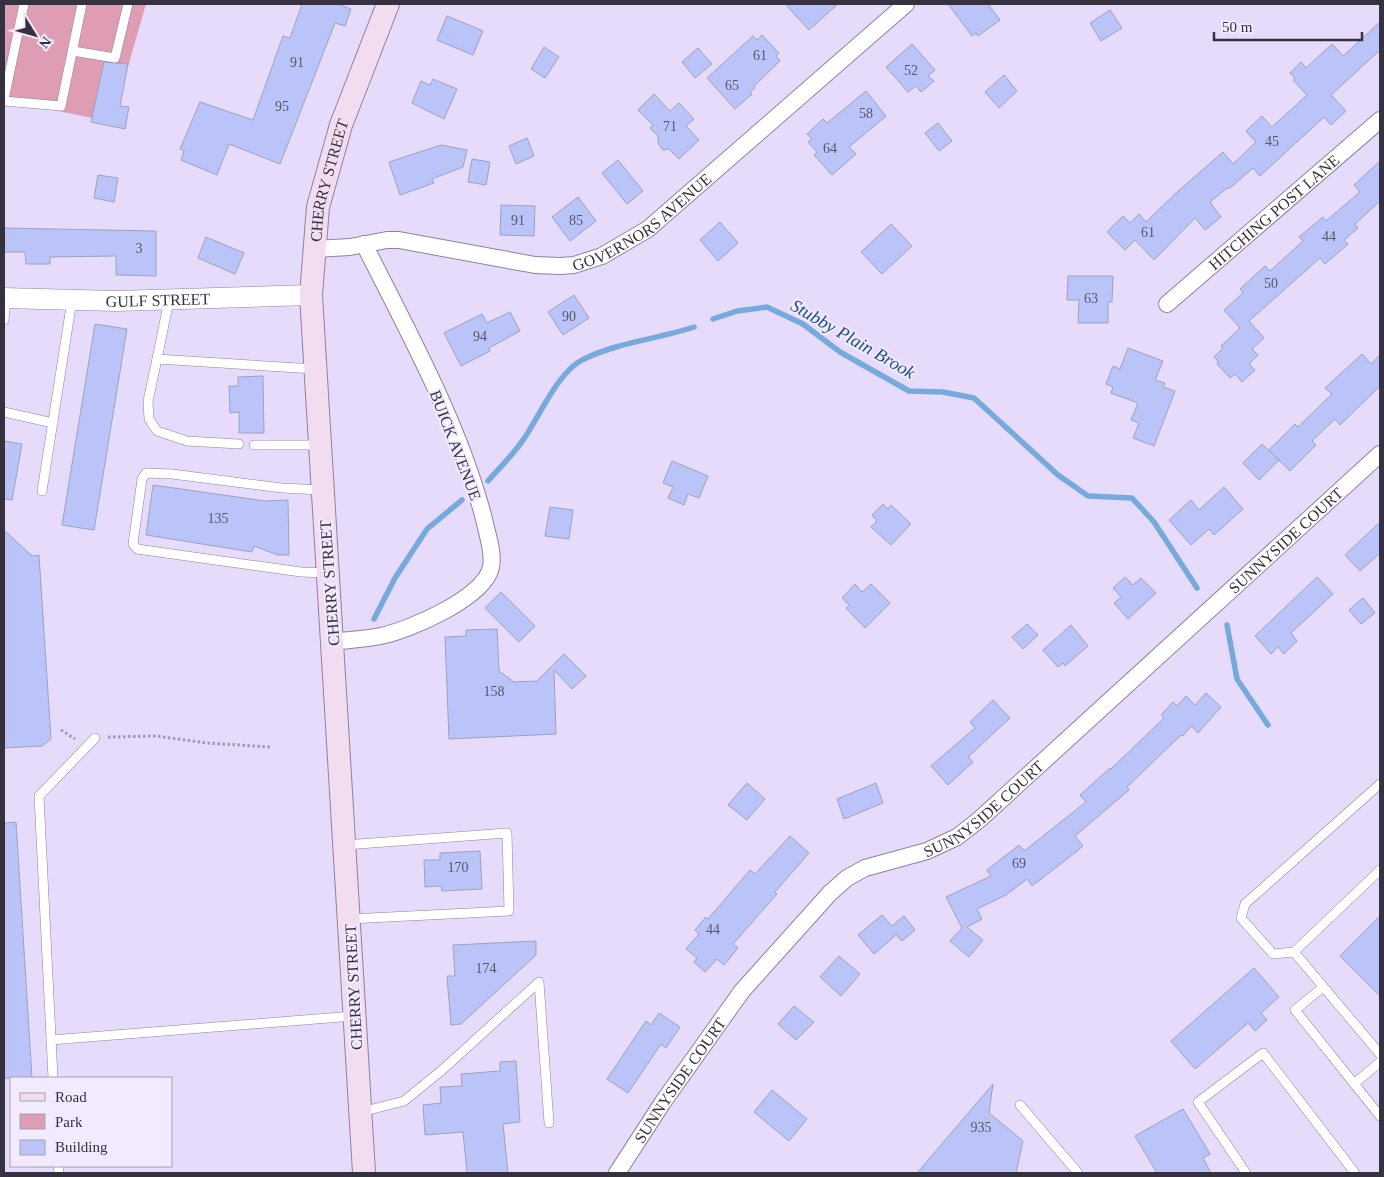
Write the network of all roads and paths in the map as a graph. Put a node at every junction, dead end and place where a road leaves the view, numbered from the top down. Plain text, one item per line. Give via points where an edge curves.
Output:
1 (24, 4) edge
2 (82, 4) edge
3 (128, 4) edge
4 (388, 4) edge
5 (906, 4) edge
6 (73, 51) junction
7 (4, 100) edge
8 (1380, 120) edge
9 (364, 244) junction
10 (314, 249) junction
11 (311, 295) junction
12 (5, 298) edge
13 (169, 299) junction
14 (72, 300) junction
15 (1167, 304) dead end
16 (4, 320) edge
17 (157, 359) junction
18 (315, 369) junction
19 (4, 412) edge
20 (53, 423) junction
21 (239, 444) dead end
22 (254, 444) dead end
23 (320, 445) junction
24 (1380, 454) edge
25 (322, 490) junction
26 (42, 491) dead end
27 (328, 573) junction
28 (332, 642) junction
29 (61, 730) dead end
30 (96, 738) junction
31 (270, 748) dead end
32 (1380, 784) edge
33 (345, 845) junction
34 (1380, 870) edge
35 (349, 919) junction
36 (1294, 952) junction
37 (1323, 987) junction
38 (355, 1016) junction
39 (51, 1040) junction
40 (1380, 1054) edge
41 (1380, 1062) edge
42 (53, 1077) edge
43 (1355, 1083) junction
44 (1020, 1105) dead end
45 (361, 1112) junction
46 (1380, 1116) edge
47 (548, 1123) dead end
48 (364, 1173) edge
49 (616, 1173) edge
50 (1078, 1173) edge
51 (1246, 1173) edge
52 (1356, 1173) edge

1 - 7 lane
2 - 6 lane
3 - 6 lane via 114,58
4 - 10 main road, CHERRY STREET via 341,125 318,207
5 - 9 street, GOVERNORS AVENUE via 648,229 614,251 589,261 560,266 534,265 399,240
6 - 7 lane via 61,106
8 - 15 street, HITCHING POST LANE
9 - 10 street, GOVERNORS AVENUE
9 - 28 street, BUICK AVENUE via 423,361 475,483 491,547 491,568 478,587 430,618 382,636
10 - 11 main road, CHERRY STREET
11 - 13 street, GULF STREET
11 - 18 main road, CHERRY STREET
12 - 14 street, GULF STREET
12 - 16 lane
13 - 14 street, GULF STREET
13 - 17 lane
14 - 20 lane
17 - 18 lane
17 - 21 lane via 148,401 149,419 157,431 187,441
18 - 23 main road, CHERRY STREET
19 - 20 lane
20 - 26 lane
22 - 23 lane
23 - 25 main road, CHERRY STREET
24 - 49 street, SUNNYSIDE COURT via 980,819 927,851 865,868 841,883 742,991
25 - 27 main road, CHERRY STREET
25 - 27 lane via 146,473 142,479 133,544 137,549 163,554
27 - 28 main road, CHERRY STREET
28 - 33 main road, CHERRY STREET
29 - 30 path via 70,738
30 - 31 path via 156,736
30 - 39 lane via 39,796
32 - 36 lane via 1245,904 1241,918 1273,954
33 - 35 main road, CHERRY STREET
33 - 35 lane via 507,833 509,910
34 - 36 lane
35 - 38 main road, CHERRY STREET
36 - 37 lane
37 - 40 lane
37 - 43 lane via 1295,1010
38 - 39 lane
38 - 45 main road, CHERRY STREET
39 - 42 lane
41 - 43 lane
43 - 46 lane
44 - 50 lane
45 - 47 lane via 404,1101 442,1071 539,982
45 - 48 main road, CHERRY STREET
51 - 52 lane via 1198,1102 1263,1053

